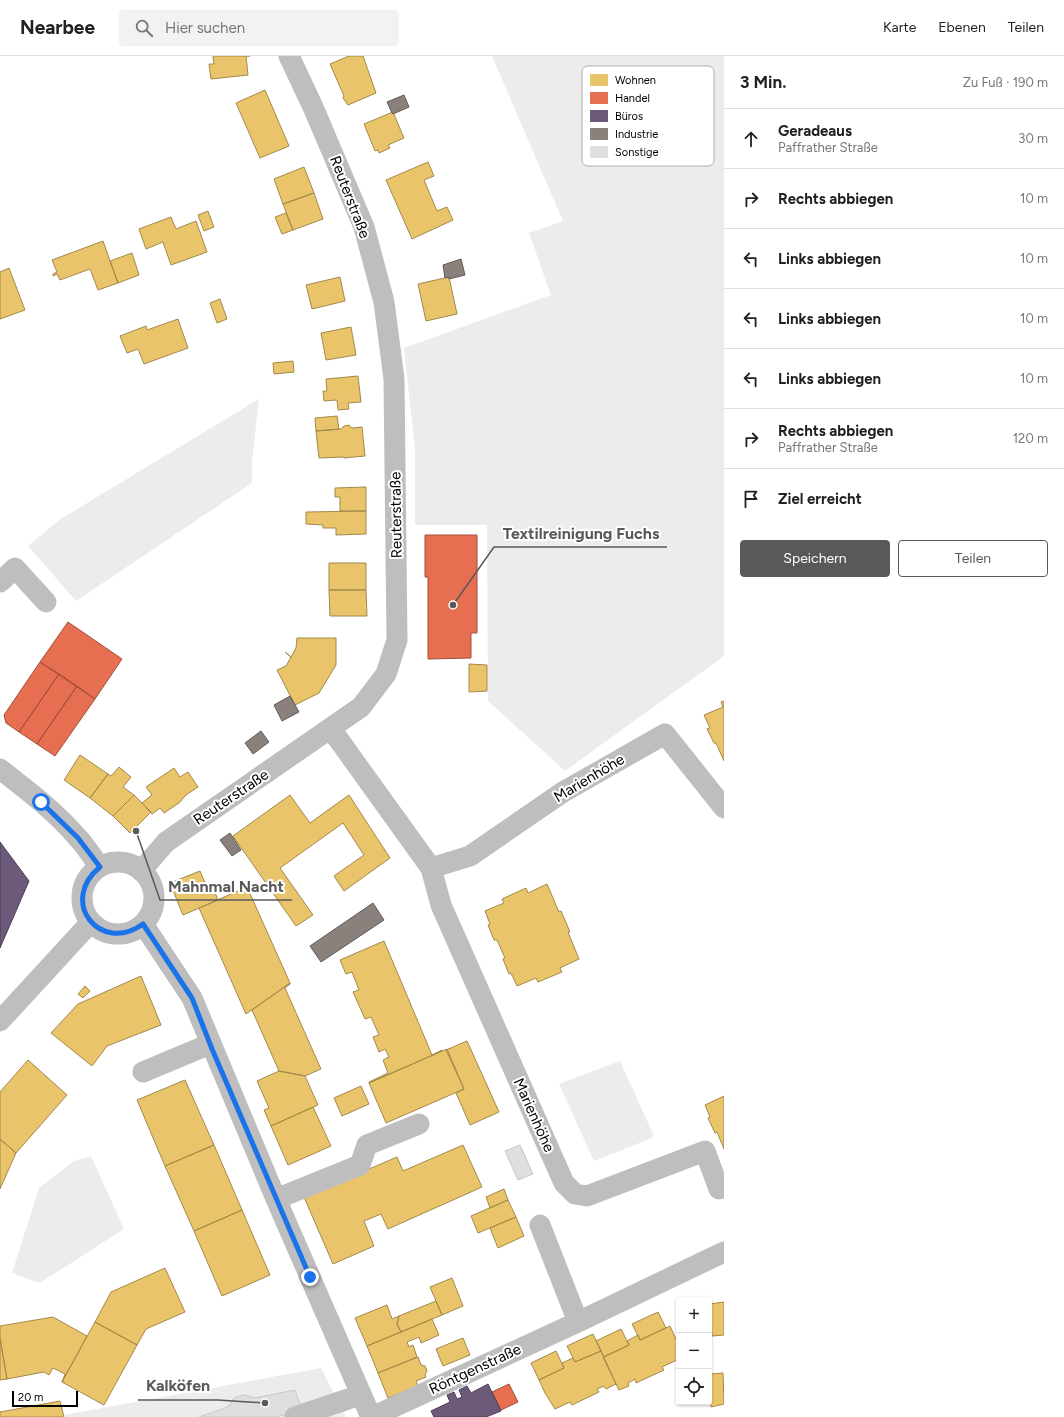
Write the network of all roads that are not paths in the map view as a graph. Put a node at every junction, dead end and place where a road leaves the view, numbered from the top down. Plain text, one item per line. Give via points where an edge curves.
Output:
1 (289, 56) edge
2 (0, 582) edge
3 (46, 602) dead end
4 (331, 729) junction
5 (0, 769) edge
6 (724, 808) edge
7 (100, 867) junction
8 (431, 868) junction
9 (141, 871) junction
10 (91, 922) junction
11 (143, 924) junction
12 (0, 1021) edge
13 (210, 1044) junction
14 (143, 1072) dead end
15 (419, 1124) dead end
16 (719, 1189) dead end
17 (276, 1199) junction
18 (540, 1225) dead end
19 (724, 1252) edge
20 (578, 1322) junction
21 (360, 1395) junction
22 (295, 1417) edge
23 (372, 1417) edge

1 - 4 street, Reuterstraße via 314,107 364,227 384,302 394,379 397,640 386,674 361,707
2 - 3 street via 15,568
4 - 8 street, Marienhöhe
4 - 9 street, Reuterstraße via 166,842
5 - 7 street via 61,820
6 - 8 street, Marienhöhe via 665,734 563,792 470,856
7 - 9 street via 121,863 134,866
7 - 10 street via 90,877 82,897 83,906
8 - 16 street, Marienhöhe via 441,905 564,1183 575,1194 587,1196 705,1151
9 - 11 street via 148,878 154,897 153,907
10 - 11 street via 98,928 116,934 135,930
10 - 12 street
11 - 13 street via 192,998
13 - 14 street
13 - 17 street
15 - 17 street via 367,1145 360,1165
17 - 21 street
18 - 20 street
19 - 20 street, Röntgenstraße
20 - 23 street, Röntgenstraße
21 - 22 street
21 - 23 street

